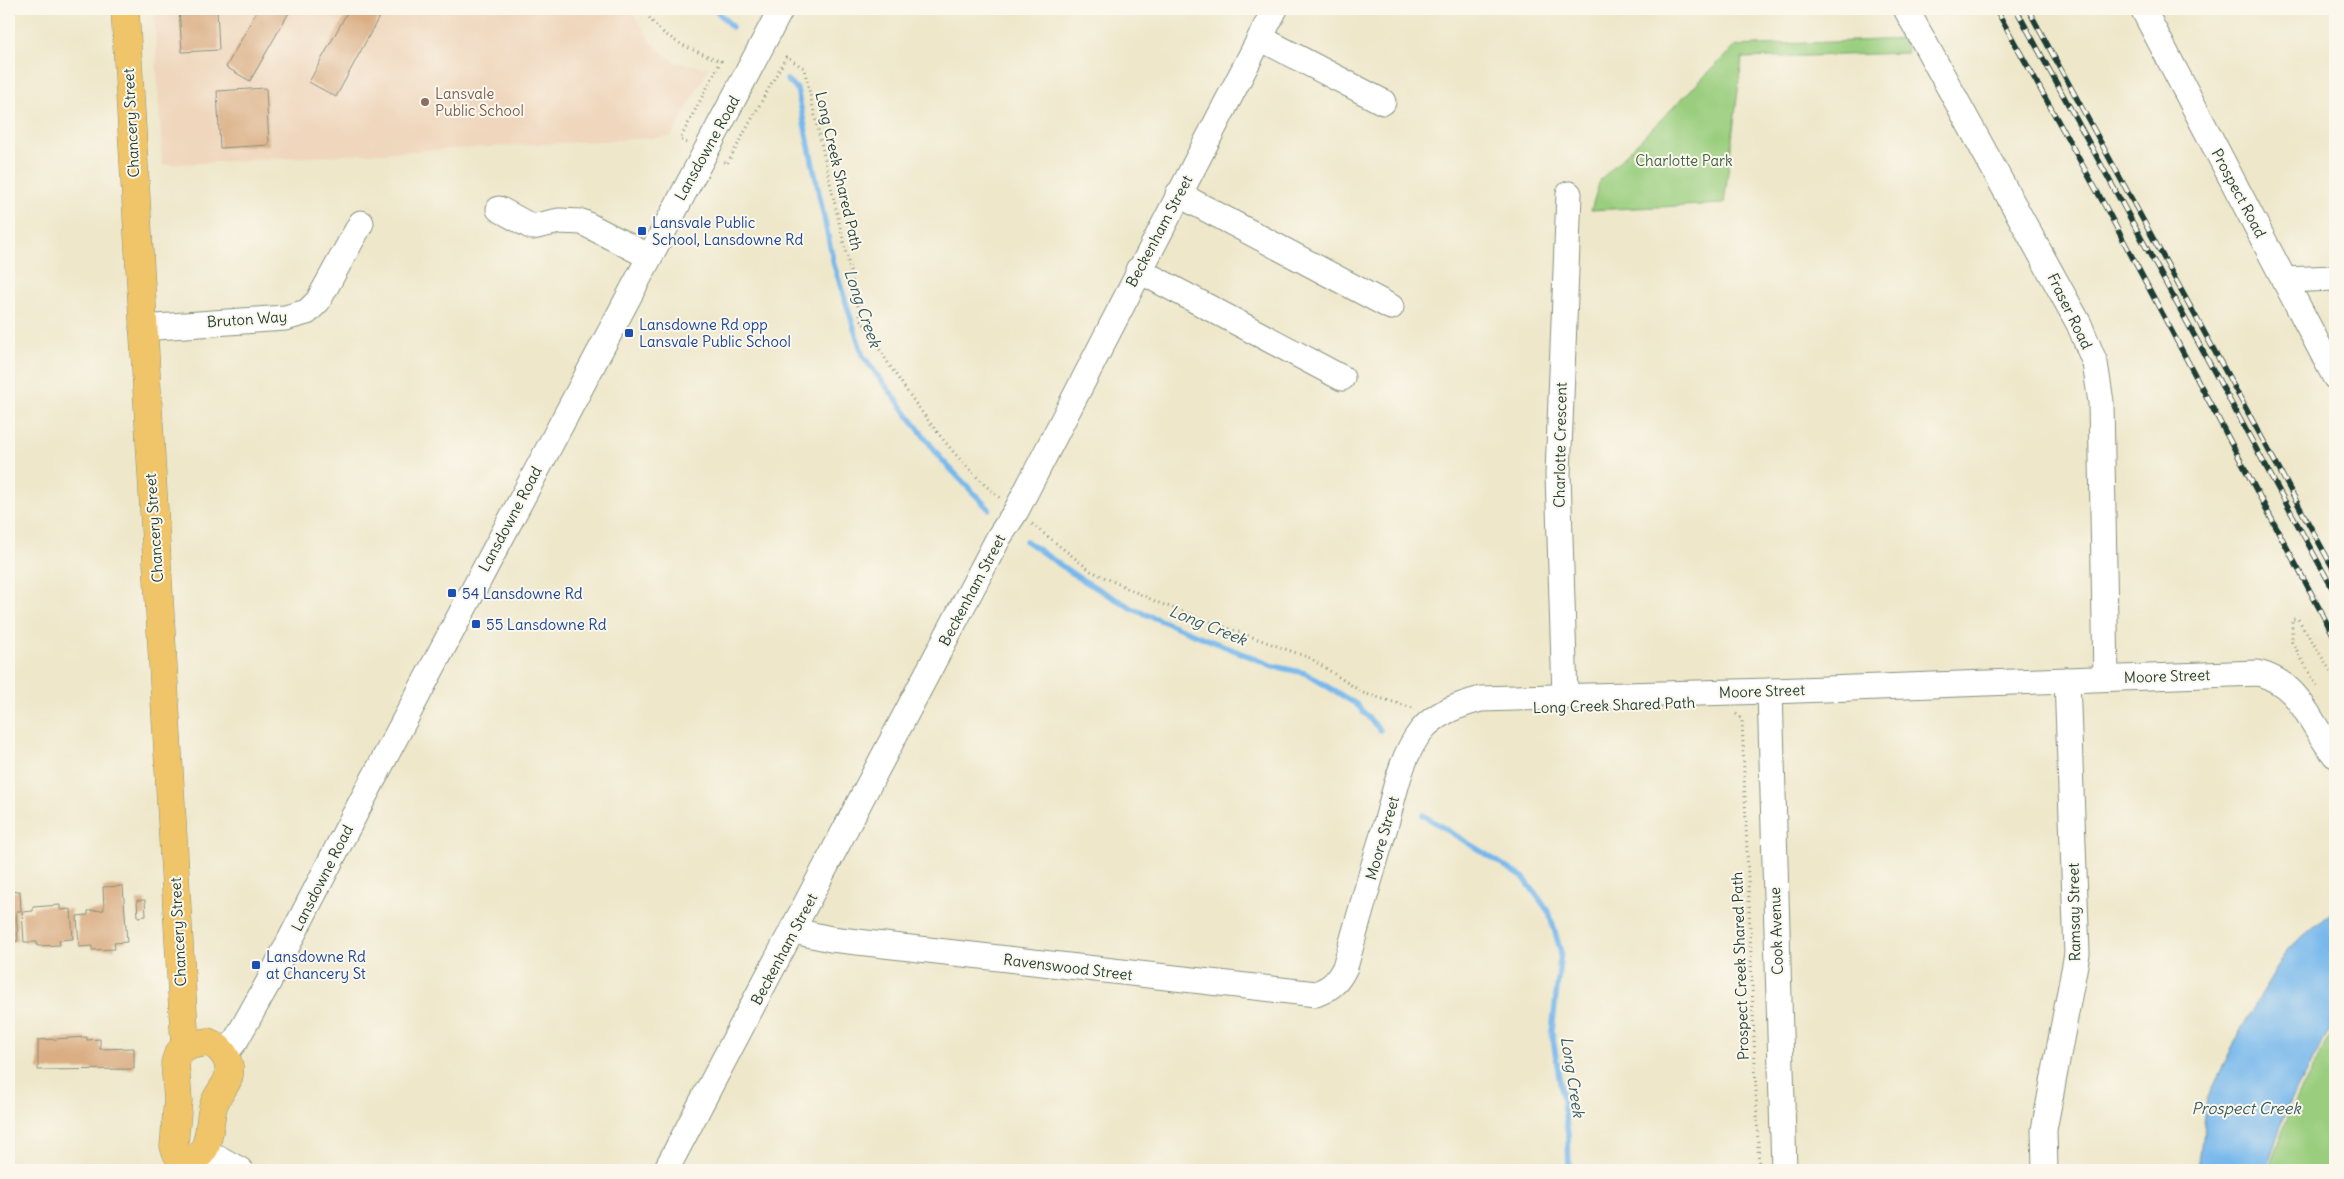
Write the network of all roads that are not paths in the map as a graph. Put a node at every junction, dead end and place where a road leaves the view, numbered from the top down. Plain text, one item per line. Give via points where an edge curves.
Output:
1 (125, 9) edge
2 (781, 9) edge
3 (1275, 9) edge
4 (1906, 9) edge
5 (2143, 9) edge
6 (1260, 38) junction
7 (1383, 102) dead end
8 (1178, 194) junction
9 (1569, 194) dead end
10 (499, 209) dead end
11 (361, 223) dead end
12 (648, 256) junction
13 (1138, 270) junction
14 (2335, 278) edge
15 (2284, 280) junction
16 (1391, 307) dead end
17 (142, 328) junction
18 (2335, 377) edge
19 (1342, 378) dead end
20 (2106, 678) junction
21 (2067, 680) junction
22 (1770, 691) junction
23 (1565, 696) junction
24 (2335, 755) edge
25 (794, 931) junction
26 (1339, 979) joint
27 (185, 1046) junction
28 (224, 1055) junction
29 (187, 1160) edge
30 (240, 1170) edge
31 (666, 1170) edge
32 (1784, 1170) edge
33 (2046, 1170) edge

1 - 17 main road, Chancery Street
2 - 12 street, Lansdowne Road
3 - 6 street, Beckenham Street
4 - 20 street, Fraser Road via 2079,324 2095,363 2101,402
5 - 15 street, Prospect Road
6 - 7 street
6 - 8 street, Beckenham Street
8 - 13 street, Beckenham Street
8 - 16 street
9 - 23 street, Charlotte Crescent via 1558,474
10 - 12 street via 532,227 559,221 582,222
11 - 17 street, Bruton Way via 323,293 307,312 285,318
12 - 28 street, Lansdowne Road via 268,983
13 - 19 street
13 - 25 street, Beckenham Street via 1016,511 999,537
14 - 15 street
15 - 18 street, Prospect Road
17 - 27 main road, Chancery Street
20 - 21 street, Moore Street
20 - 24 street, Moore Street via 2243,673 2272,676 2295,693
21 - 22 street, Moore Street
21 - 33 street, Ramsay Street via 2077,954 2044,1130
22 - 23 street, Moore Street
22 - 32 street, Cook Avenue
23 - 26 street, Moore Street via 1480,699 1444,712 1422,729 1403,765
25 - 26 street, Ravenswood Street via 841,940 1300,994 1316,994
25 - 31 street, Beckenham Street
27 - 28 main road via 208,1042
27 - 29 main road via 176,1063 178,1100 174,1146
28 - 29 main road via 228,1062 227,1082
29 - 30 street

